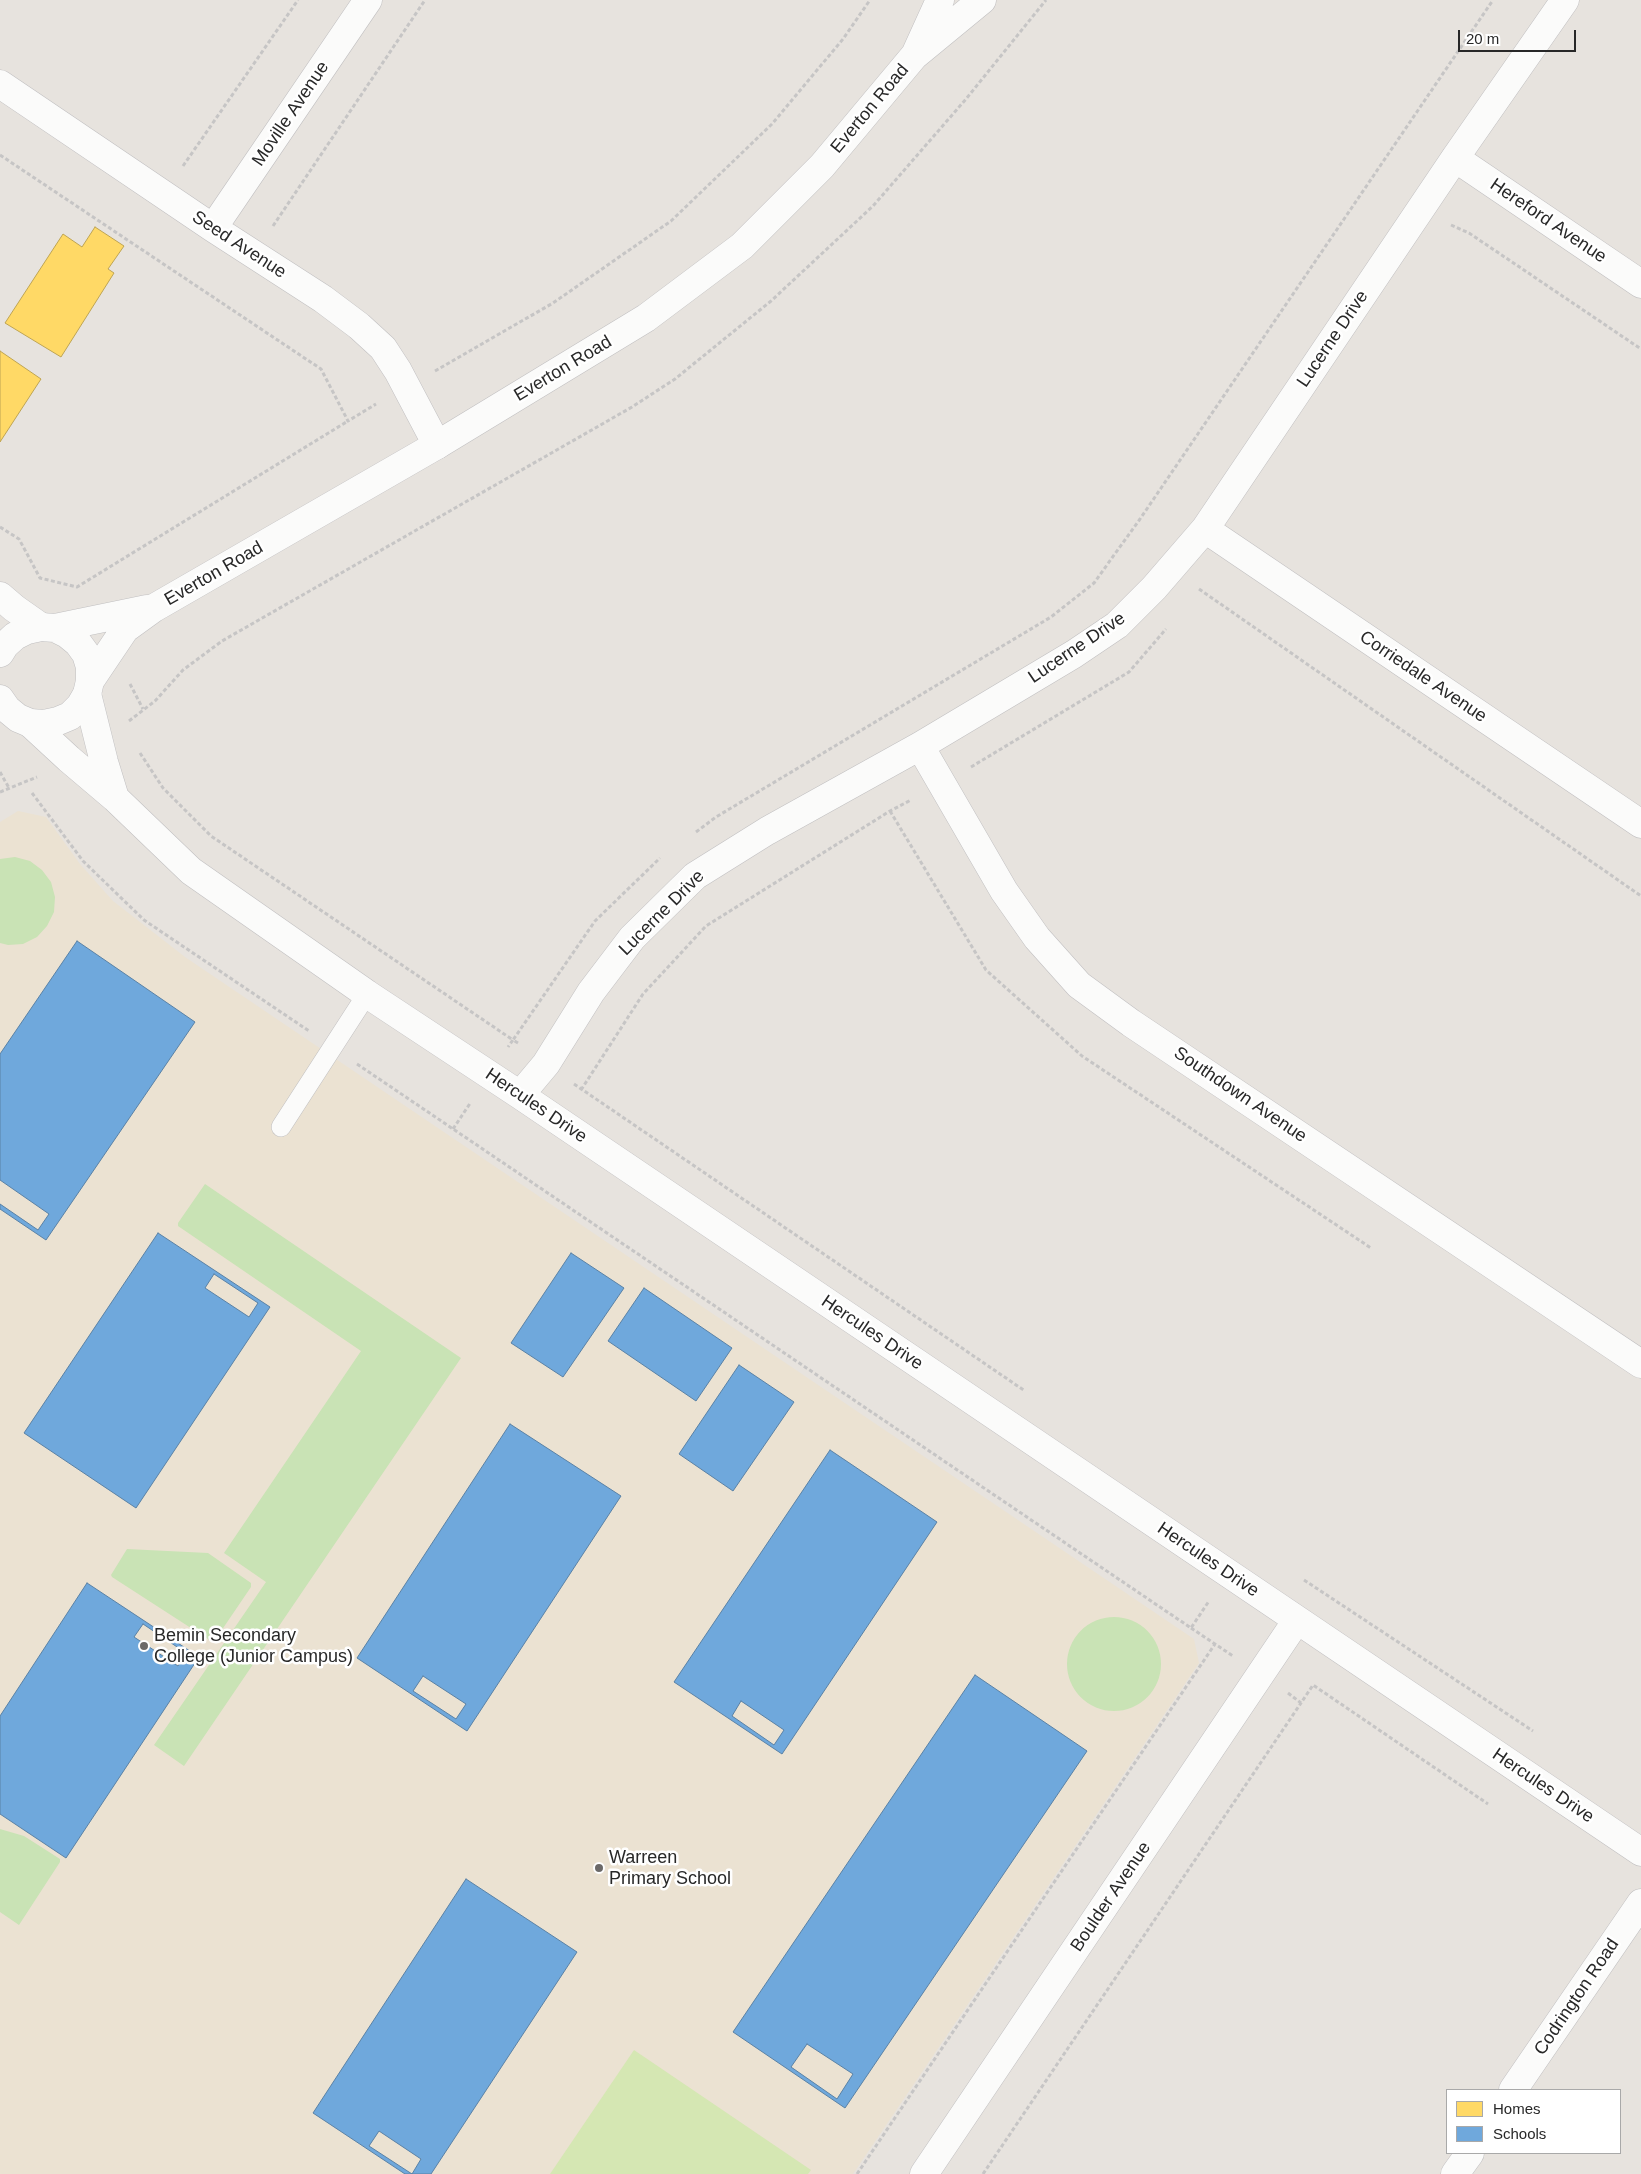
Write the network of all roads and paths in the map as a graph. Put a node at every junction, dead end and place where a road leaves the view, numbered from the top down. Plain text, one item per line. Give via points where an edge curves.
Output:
1 (298, 0) edge
2 (368, 0) edge
3 (425, 0) edge
4 (870, 0) edge
5 (940, 0) edge
6 (982, 0) edge
7 (1046, 0) edge
8 (1565, 0) edge
9 (914, 56) junction
10 (0, 84) edge
11 (0, 155) edge
12 (1455, 158) junction
13 (163, 194) junction
14 (1448, 224) dead end
15 (213, 228) junction
16 (269, 232) dead end
17 (1641, 284) edge
18 (1641, 349) edge
19 (433, 372) dead end
20 (406, 387) junction
21 (348, 421) junction
22 (438, 445) junction
23 (0, 526) edge
24 (1206, 529) junction
25 (1199, 589) dead end
26 (0, 596) edge
27 (154, 608) junction
28 (48, 628) junction
29 (0, 653) edge
30 (89, 688) junction
31 (12, 714) edge
32 (130, 720) dead end
33 (920, 746) junction
34 (0, 772) edge
35 (41, 775) dead end
36 (9, 788) junction
37 (0, 792) edge
38 (32, 793) dead end
39 (116, 798) junction
40 (1641, 824) edge
41 (1641, 896) edge
42 (368, 994) junction
43 (333, 1047) junction
44 (520, 1095) junction
45 (281, 1127) dead end
46 (1641, 1364) edge
47 (1229, 1574) junction
48 (1297, 1575) dead end
49 (1297, 1620) junction
50 (1190, 1628) junction
51 (1215, 1644) junction
52 (1261, 1675) junction
53 (1301, 1703) junction
54 (1533, 1731) dead end
55 (1488, 1804) dead end
56 (1641, 1852) edge
57 (1641, 1903) edge
58 (1514, 2089) edge
59 (1469, 2154) edge
60 (858, 2174) edge
61 (924, 2174) edge
62 (983, 2174) edge
63 (1455, 2174) edge

1 - 13 path
2 - 15 street, Moville Avenue
3 - 16 path
4 - 19 path via 844,39 772,124 671,220 553,303
5 - 9 street, Everton Road
6 - 9 street, Everton Road
7 - 32 path via 873,206 771,301 675,379 632,407 222,641 183,670 155,701
8 - 12 street, Lucerne Drive
9 - 22 street, Everton Road via 822,166 742,246 646,318
10 - 13 street, Seed Avenue
11 - 21 path via 320,369
12 - 17 street, Hereford Avenue
12 - 24 street, Lucerne Drive
13 - 15 street, Seed Avenue
14 - 18 path via 1469,233
15 - 20 street, Seed Avenue via 359,326 383,348
20 - 21 path
20 - 22 street, Seed Avenue
21 - 23 path via 77,587 40,578 19,539
22 - 27 street, Everton Road
24 - 33 street, Lucerne Drive via 1117,625
24 - 40 street, Corriedale Avenue
25 - 41 path
26 - 28 street, Hercules Drive
27 - 28 street, Everton Road
27 - 30 street, Everton Road via 125,630
28 - 29 street, Everton Road via 28,630 15,636
28 - 30 street, Hercules Drive via 67,634 86,654 90,667
30 - 31 street, Everton Road via 80,706 58,722 44,724
30 - 39 street, Hercules Drive via 104,762
31 - 39 street, Hercules Drive
33 - 44 street, Lucerne Drive via 767,831 695,876 632,938 591,992 546,1064
33 - 46 street, Southdown Avenue via 1004,891 1037,938 1079,985
34 - 36 path
35 - 36 path
36 - 37 path
38 - 43 path via 83,861 144,920
39 - 42 street, Hercules Drive via 191,871
42 - 43 lane
42 - 44 street, Hercules Drive
43 - 45 lane
43 - 50 path
44 - 47 street, Hercules Drive
47 - 49 street, Hercules Drive
47 - 50 path
48 - 54 path
49 - 52 street, Boulder Avenue
49 - 56 street, Hercules Drive
50 - 51 path
51 - 52 path
51 - 60 path
52 - 53 path
52 - 61 street, Boulder Avenue
53 - 55 path via 1313,1685
53 - 62 path
57 - 58 street, Codrington Road
59 - 63 street

